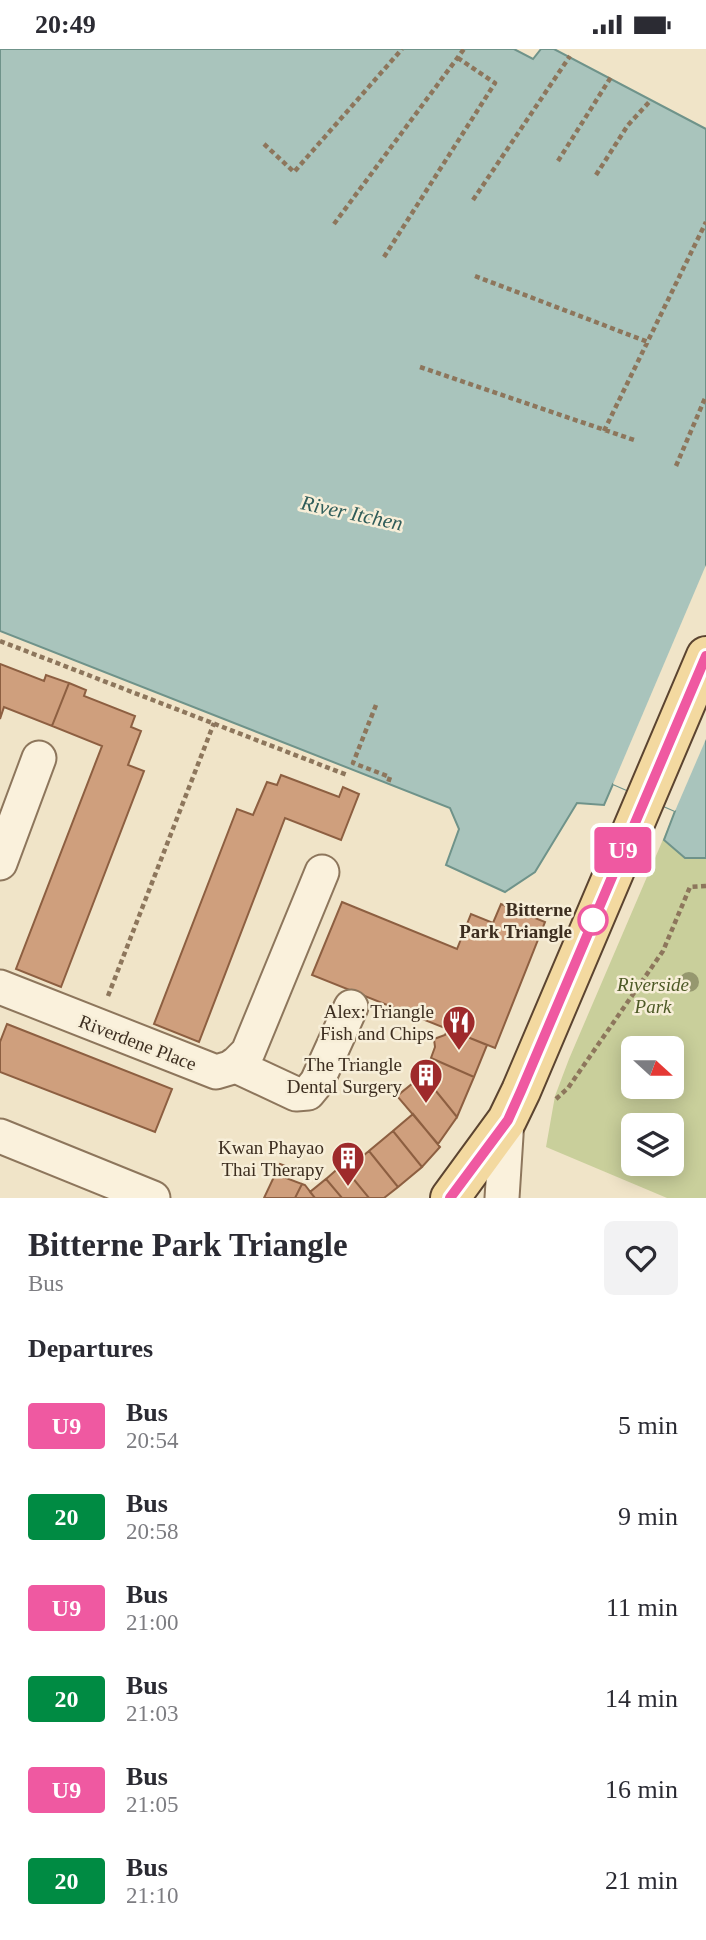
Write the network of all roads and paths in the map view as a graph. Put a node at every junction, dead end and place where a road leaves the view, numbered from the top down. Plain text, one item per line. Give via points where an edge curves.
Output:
1 (402, 49) edge
2 (464, 49) edge
3 (570, 56) dead end
4 (458, 58) junction
5 (611, 77) dead end
6 (651, 100) dead end
7 (264, 144) dead end
8 (558, 161) dead end
9 (596, 175) dead end
10 (472, 200) dead end
11 (706, 222) edge
12 (334, 224) dead end
13 (384, 257) dead end
14 (475, 276) dead end
15 (648, 342) junction
16 (420, 367) dead end
17 (706, 396) edge
18 (604, 431) junction
19 (634, 440) dead end
20 (676, 466) dead end
21 (0, 641) edge
22 (706, 656) edge
23 (376, 705) dead end
24 (214, 723) junction
25 (39, 758) dead end
26 (347, 775) dead end
27 (388, 783) dead end
28 (0, 863) edge
29 (322, 872) dead end
30 (706, 886) edge
31 (0, 987) edge
32 (351, 1007) dead end
33 (97, 1025) junction
34 (234, 1065) junction
35 (550, 1102) dead end
36 (508, 1120) junction
37 (0, 1136) edge
38 (153, 1198) edge
39 (450, 1198) edge
40 (502, 1198) edge

1 - 7 path via 294,172
2 - 4 path
3 - 10 path
4 - 12 path
4 - 13 path via 495,83
5 - 8 path
6 - 9 path via 628,125
11 - 15 path
14 - 15 path
15 - 18 path
16 - 18 path
17 - 20 path
18 - 19 path
21 - 24 path
22 - 36 main road
23 - 27 path via 353,763 390,777
24 - 26 path
24 - 33 path
25 - 28 street
29 - 34 street via 248,1052
30 - 35 path via 691,887 663,951 568,1088
31 - 33 street, Riverdene Place
32 - 34 street via 308,1093 296,1094
33 - 34 street, Riverdene Place via 216,1072
36 - 39 main road
36 - 40 street
37 - 38 street

